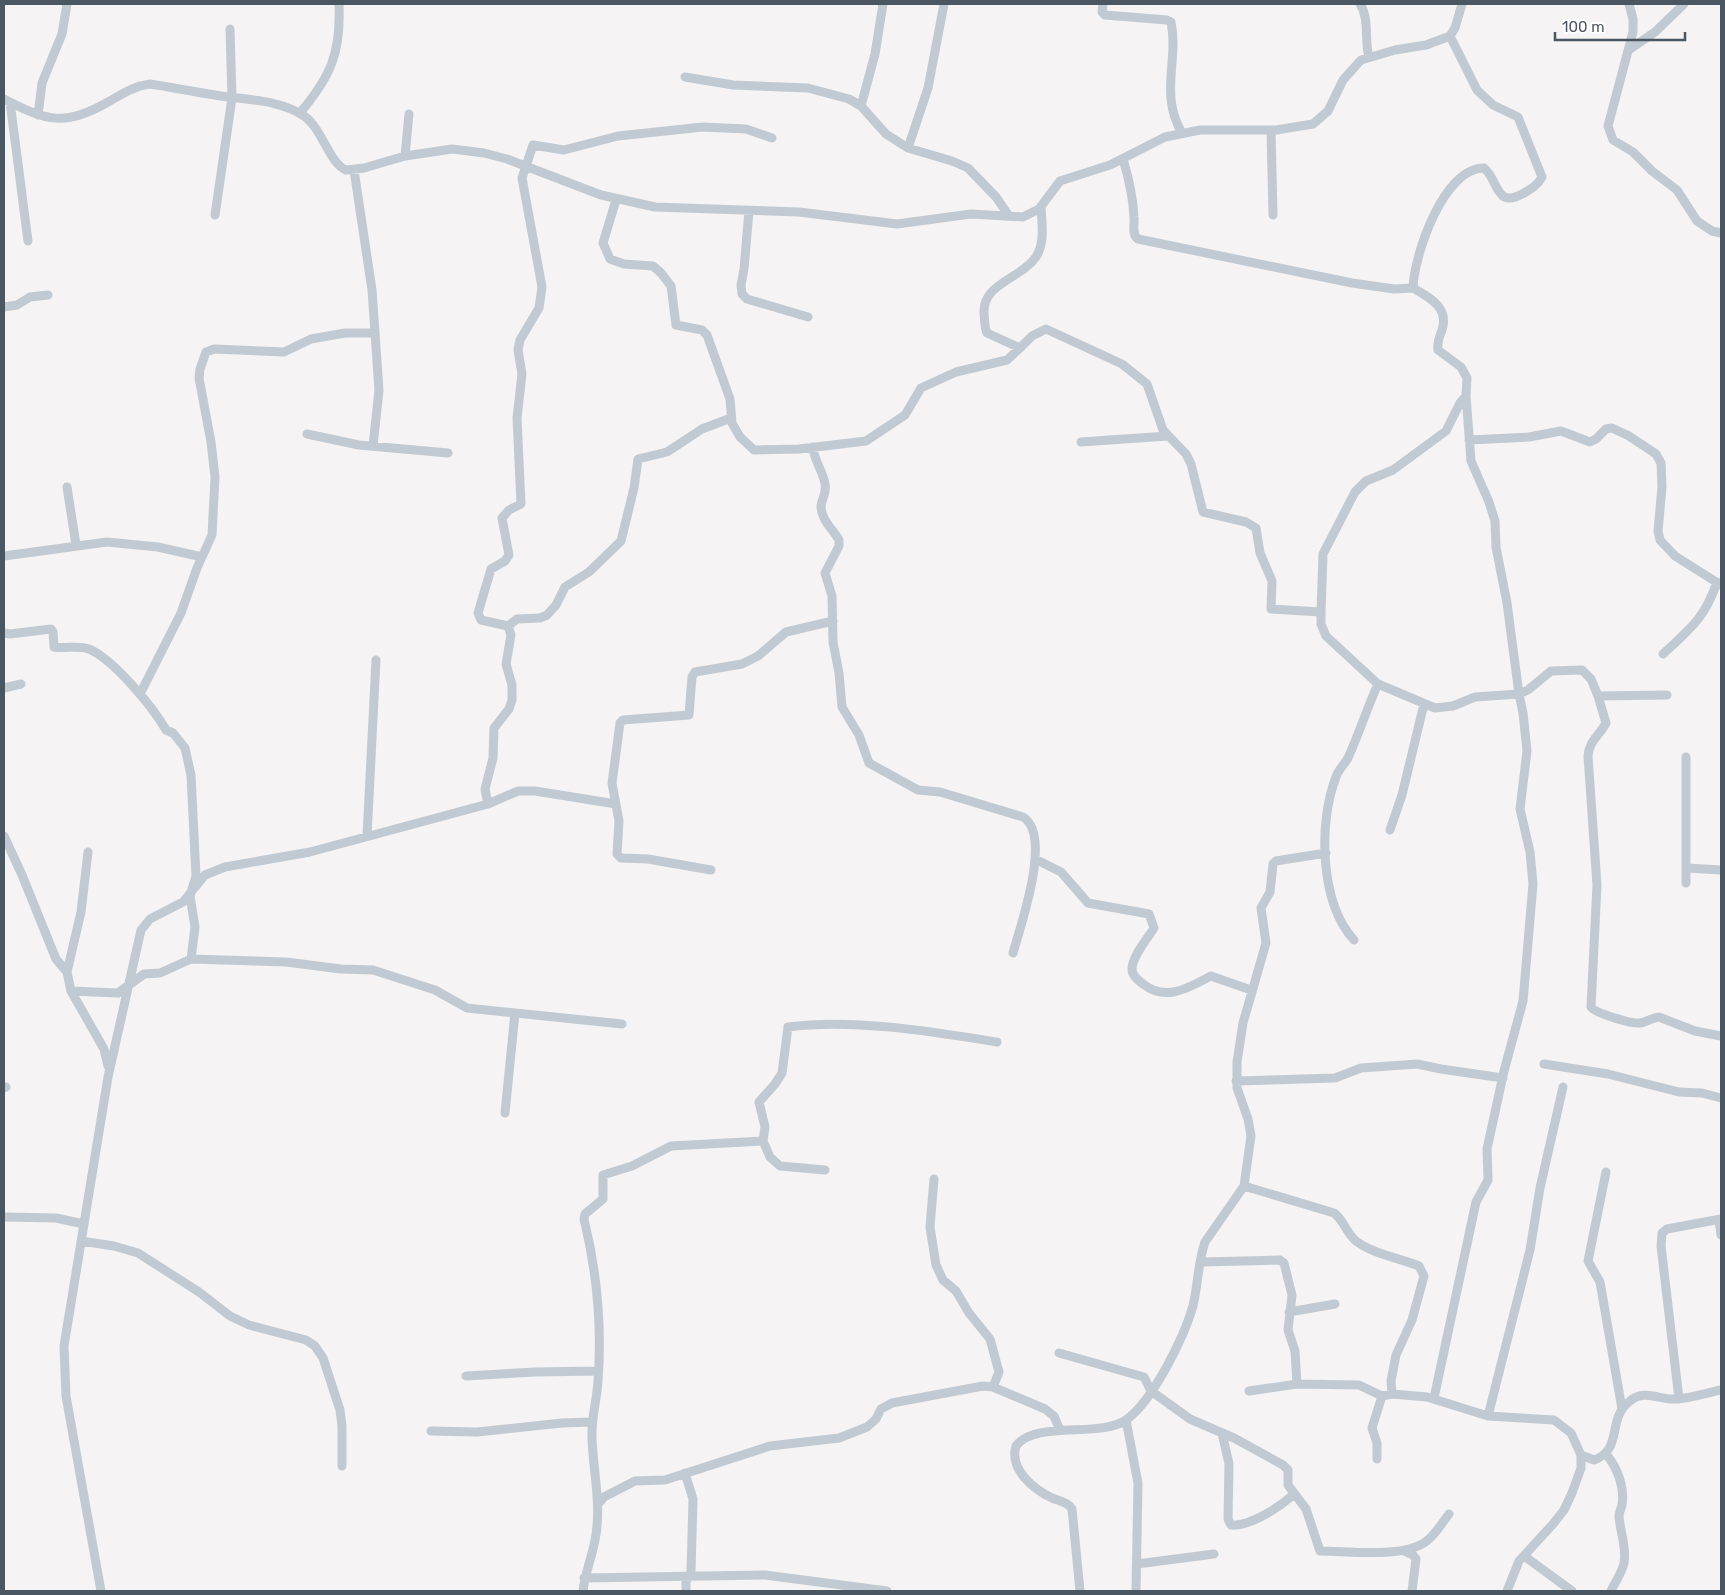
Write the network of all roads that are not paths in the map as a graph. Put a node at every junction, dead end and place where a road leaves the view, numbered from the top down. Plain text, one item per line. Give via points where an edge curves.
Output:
1 (67, 4) edge
2 (339, 4) edge
3 (883, 4) edge
4 (944, 4) edge
5 (1103, 4) edge
6 (1360, 4) edge
7 (1462, 4) edge
8 (1629, 4) edge
9 (1684, 4) edge
10 (230, 28) dead end
11 (1450, 36) junction
12 (1630, 48) junction
13 (1368, 58) junction
14 (684, 77) dead end
15 (232, 98) junction
16 (7, 100) edge
17 (861, 106) junction
18 (300, 113) junction
19 (409, 114) dead end
20 (38, 115) junction
21 (1271, 130) junction
22 (1182, 133) junction
23 (772, 138) dead end
24 (908, 148) junction
25 (405, 156) junction
26 (1123, 159) junction
27 (524, 166) junction
28 (354, 170) junction
29 (616, 200) junction
30 (1041, 207) junction
31 (749, 211) junction
32 (1273, 214) dead end
33 (215, 215) dead end
34 (1009, 216) junction
35 (1721, 233) edge
36 (28, 241) dead end
37 (1413, 288) junction
38 (48, 295) dead end
39 (4, 307) edge
40 (808, 317) dead end
41 (374, 333) junction
42 (1020, 348) junction
43 (1466, 396) junction
44 (731, 418) junction
45 (307, 434) dead end
46 (1168, 436) junction
47 (1469, 440) junction
48 (1081, 442) dead end
49 (373, 446) junction
50 (812, 447) junction
51 (448, 453) dead end
52 (67, 487) dead end
53 (76, 545) junction
54 (4, 556) edge
55 (202, 557) junction
56 (1719, 584) edge
57 (1321, 612) junction
58 (833, 621) junction
59 (508, 626) junction
60 (4, 633) edge
61 (1663, 654) dead end
62 (376, 660) dead end
63 (22, 684) dead end
64 (1378, 684) junction
65 (4, 688) edge
66 (140, 694) junction
67 (1519, 694) junction
68 (1598, 696) junction
69 (1668, 696) dead end
70 (1424, 704) junction
71 (1686, 757) dead end
72 (488, 804) junction
73 (616, 804) junction
74 (1390, 830) dead end
75 (4, 836) edge
76 (367, 836) junction
77 (88, 852) dead end
78 (1326, 853) junction
79 (1035, 859) junction
80 (1687, 868) junction
81 (711, 870) dead end
82 (1721, 870) edge
83 (1686, 883) dead end
84 (190, 896) junction
85 (1354, 940) dead end
86 (1013, 953) dead end
87 (191, 959) junction
88 (67, 972) junction
89 (128, 985) junction
90 (1251, 990) junction
91 (71, 991) junction
92 (515, 1013) junction
93 (622, 1024) dead end
94 (1721, 1036) edge
95 (997, 1042) dead end
96 (1544, 1064) dead end
97 (108, 1077) junction
98 (1503, 1078) junction
99 (1236, 1081) junction
100 (1564, 1087) dead end
101 (1721, 1098) edge
102 (505, 1113) dead end
103 (764, 1140) junction
104 (825, 1170) dead end
105 (1606, 1172) dead end
106 (934, 1178) dead end
107 (1244, 1186) junction
108 (4, 1217) edge
109 (1720, 1220) edge
110 (84, 1224) junction
111 (1721, 1235) edge
112 (81, 1242) junction
113 (1202, 1262) junction
114 (1336, 1304) dead end
115 (1289, 1312) junction
116 (1059, 1353) dead end
117 (598, 1372) junction
118 (466, 1376) dead end
119 (1298, 1384) junction
120 (993, 1388) junction
121 (1721, 1390) edge
122 (1151, 1391) junction
123 (1249, 1391) dead end
124 (1392, 1394) junction
125 (1382, 1396) junction
126 (1434, 1398) junction
127 (1679, 1399) junction
128 (1622, 1409) junction
129 (1488, 1416) junction
130 (1126, 1420) junction
131 (592, 1422) junction
132 (1060, 1430) junction
133 (431, 1431) dead end
134 (1222, 1433) junction
135 (1582, 1454) junction
136 (1606, 1454) junction
137 (1377, 1459) dead end
138 (1594, 1460) junction
139 (342, 1466) dead end
140 (1581, 1468) junction
141 (685, 1473) junction
142 (1294, 1494) junction
143 (598, 1504) junction
144 (1449, 1514) dead end
145 (1404, 1551) junction
146 (1214, 1554) dead end
147 (1524, 1556) junction
148 (1137, 1564) junction
149 (688, 1576) junction
150 (584, 1578) junction
151 (101, 1591) edge
152 (583, 1591) edge
153 (686, 1591) edge
154 (886, 1591) edge
155 (1080, 1591) edge
156 (1136, 1591) edge
157 (1412, 1591) edge
158 (1507, 1591) edge
159 (1572, 1591) edge
160 (1610, 1591) edge

1 - 20 street via 62,34 42,83
2 - 18 street via 335,57 320,88
3 - 17 street via 875,54
4 - 24 street via 928,88
5 - 22 street via 1102,12 1106,15 1170,22 1169,97
6 - 13 street via 1365,12
7 - 11 street
8 - 12 street via 1633,19
9 - 12 street via 1655,32
10 - 15 street
11 - 13 street
11 - 37 street via 1481,94 1494,105 1518,116 1542,177 1535,186 1513,198 1499,194 1484,168 1464,175 1436,208 1414,274
12 - 35 street via 1610,116 1610,136 1677,190 1697,221
13 - 21 street via 1350,70 1328,111 1320,118 1304,127
14 - 17 street via 733,85 808,88 849,99
15 - 18 street via 275,104
15 - 20 street via 150,84 132,88 82,116
15 - 33 street
16 - 20 street
16 - 36 street
17 - 24 street via 886,134
18 - 28 street via 319,130 341,168
19 - 25 street
21 - 22 street
21 - 32 street
22 - 26 street via 1157,140
23 - 27 street via 746,129 703,127 618,136 562,151 533,145
24 - 34 street via 968,168
25 - 27 street via 460,149 494,155
25 - 28 street
26 - 30 street via 1060,181
26 - 37 street via 1131,184 1134,233 1138,240 1352,283 1394,289
27 - 29 street
27 - 59 street via 522,185 542,287 538,308 518,350 522,374 516,418 521,504 502,518 509,555 491,569 478,613 480,620
28 - 41 street via 372,290
29 - 31 street via 655,207
29 - 44 street via 603,243 610,259 624,264 653,266 671,286 676,325 702,330 707,335 730,398
30 - 34 street via 1029,216
30 - 42 street via 1041,244 1036,256 1023,270 989,293 983,305 987,333
31 - 34 street via 799,212 897,224 971,214
31 - 40 street via 742,294 747,299
37 - 43 street via 1440,307 1444,314 1438,350 1465,371
38 - 39 street via 30,297 17,305
41 - 49 street via 379,397
41 - 55 street via 345,333 310,339 284,352 214,348 206,352 199,378 212,442 216,486 212,536
42 - 46 street via 1032,336 1046,329 1122,364 1147,384 1158,419
42 - 50 street via 1007,360 956,372 921,388 907,412 872,439 862,443
43 - 47 street
43 - 57 street via 1446,431 1393,470 1366,481 1355,492 1323,554
44 - 50 street via 740,437 754,450
44 - 59 street via 702,429 667,452 638,459 621,540 589,572 565,587 547,615 517,619
45 - 49 street
46 - 48 street
46 - 57 street via 1191,464 1202,512 1246,522 1256,528 1260,554 1272,581 1272,609
47 - 56 street via 1535,436 1560,430 1590,442 1612,428 1629,436 1652,450 1660,460 1662,487 1658,531 1664,547
47 - 67 street via 1471,461 1495,521
49 - 51 street
50 - 58 street via 825,482 821,512 839,540 825,572 832,596
52 - 53 street
53 - 54 street
53 - 55 street via 135,544
55 - 66 street via 181,613
56 - 61 street via 1699,621
57 - 64 street via 1326,636
58 - 73 street via 786,632 758,656 742,664 695,672 689,715 621,721 612,783
58 - 79 street via 842,707 859,735 869,763 918,790 944,794 1026,818 1033,831
59 - 72 street via 511,635 506,664 512,700 494,728 493,758 485,789
60 - 66 street via 51,629 54,647 90,650 111,664
62 - 76 street
63 - 65 street
64 - 70 street
64 - 78 street via 1348,758 1332,787 1325,816
66 - 84 street via 186,753 191,775 196,876
67 - 68 street via 1551,671 1582,670 1591,679
67 - 70 street via 1475,696 1442,708
67 - 98 street via 1527,751 1520,809 1530,852 1533,884 1524,1001
68 - 69 street
68 - 94 street via 1606,723 1588,746 1596,885 1591,1007 1596,1012 1635,1023 1658,1016 1695,1031
70 - 74 street
71 - 80 street
72 - 73 street via 524,790
72 - 76 street
73 - 81 street via 619,829 616,849 621,858 648,859
75 - 88 street via 56,959
76 - 84 street via 310,852 214,871 198,881
77 - 88 street via 81,912
78 - 85 street via 1331,895 1344,929
78 - 90 street via 1273,864 1270,892 1261,908 1266,943
79 - 86 street via 1032,886
79 - 90 street via 1061,872 1088,903 1149,914 1154,928 1132,970 1136,978 1153,991 1168,992 1192,987 1211,976
80 - 82 street
80 - 83 street
84 - 87 street via 195,927
84 - 89 street via 150,920 141,930
87 - 89 street via 160,973 144,974
87 - 92 street via 286,962 372,970 435,990 467,1008
88 - 91 street
89 - 91 street via 118,993
89 - 97 street
90 - 99 street via 1239,1041
91 - 97 street via 104,1049
92 - 93 street
92 - 102 street
95 - 103 street via 927,1031 831,1025 788,1027 782,1073 759,1102 765,1127
96 - 101 street via 1615,1075 1679,1092
97 - 110 street
98 - 99 street via 1417,1064 1361,1068 1335,1078
98 - 126 street via 1486,1149 1488,1180 1476,1202
99 - 107 street via 1251,1136
100 - 129 street via 1540,1188 1530,1250
103 - 104 street via 773,1162 780,1166
103 - 117 street via 671,1146 632,1166 603,1175 603,1199 585,1214 584,1219 599,1320
105 - 128 street via 1588,1260 1600,1282
106 - 120 street via 930,1227 936,1264 943,1280 956,1291 990,1338 999,1372
107 - 113 street via 1205,1242
107 - 124 street via 1334,1213 1357,1242 1418,1266 1423,1271 1412,1320 1396,1355
108 - 110 street via 56,1218
109 - 111 street
109 - 127 street via 1668,1229 1662,1233
110 - 112 street
112 - 139 street via 138,1253 230,1316 249,1325 306,1340 314,1346 323,1358 340,1410
112 - 151 street via 64,1346 63,1372
113 - 115 street via 1280,1260 1287,1268 1292,1295
113 - 122 street via 1184,1330
114 - 115 street
115 - 119 street via 1288,1330 1295,1351
116 - 122 street via 1144,1377
117 - 118 street
117 - 131 street
119 - 123 street
119 - 125 street via 1359,1385
120 - 132 street via 1052,1414
120 - 141 street via 978,1385 892,1403 881,1409 867,1427 839,1438 770,1446
121 - 127 street
122 - 130 street
122 - 134 street via 1190,1420
124 - 125 street
124 - 126 street
125 - 137 street via 1372,1428 1377,1443
126 - 129 street
127 - 128 street via 1650,1394 1630,1400
128 - 136 street via 1612,1447
129 - 135 street via 1554,1420 1571,1433
130 - 132 street via 1101,1427
130 - 148 street via 1138,1483
131 - 133 street via 477,1432
131 - 143 street
132 - 155 street via 1020,1440 1015,1450 1022,1476 1029,1484 1072,1509
134 - 142 street via 1287,1468 1288,1485
134 - 142 street via 1229,1464 1228,1519 1231,1525 1266,1514
135 - 138 street
135 - 140 street
136 - 138 street
136 - 160 street via 1614,1463 1620,1484 1619,1516 1624,1556 1621,1571
138 - 140 street
140 - 147 street via 1564,1510
141 - 143 street via 664,1480 635,1481 604,1497
141 - 149 street via 693,1498 691,1572
142 - 145 street via 1306,1509 1320,1551
143 - 150 street via 595,1539
144 - 145 street via 1433,1536
145 - 157 street via 1416,1559
146 - 148 street
147 - 158 street
147 - 159 street
148 - 156 street
149 - 150 street
149 - 153 street
149 - 154 street via 765,1575
150 - 152 street

